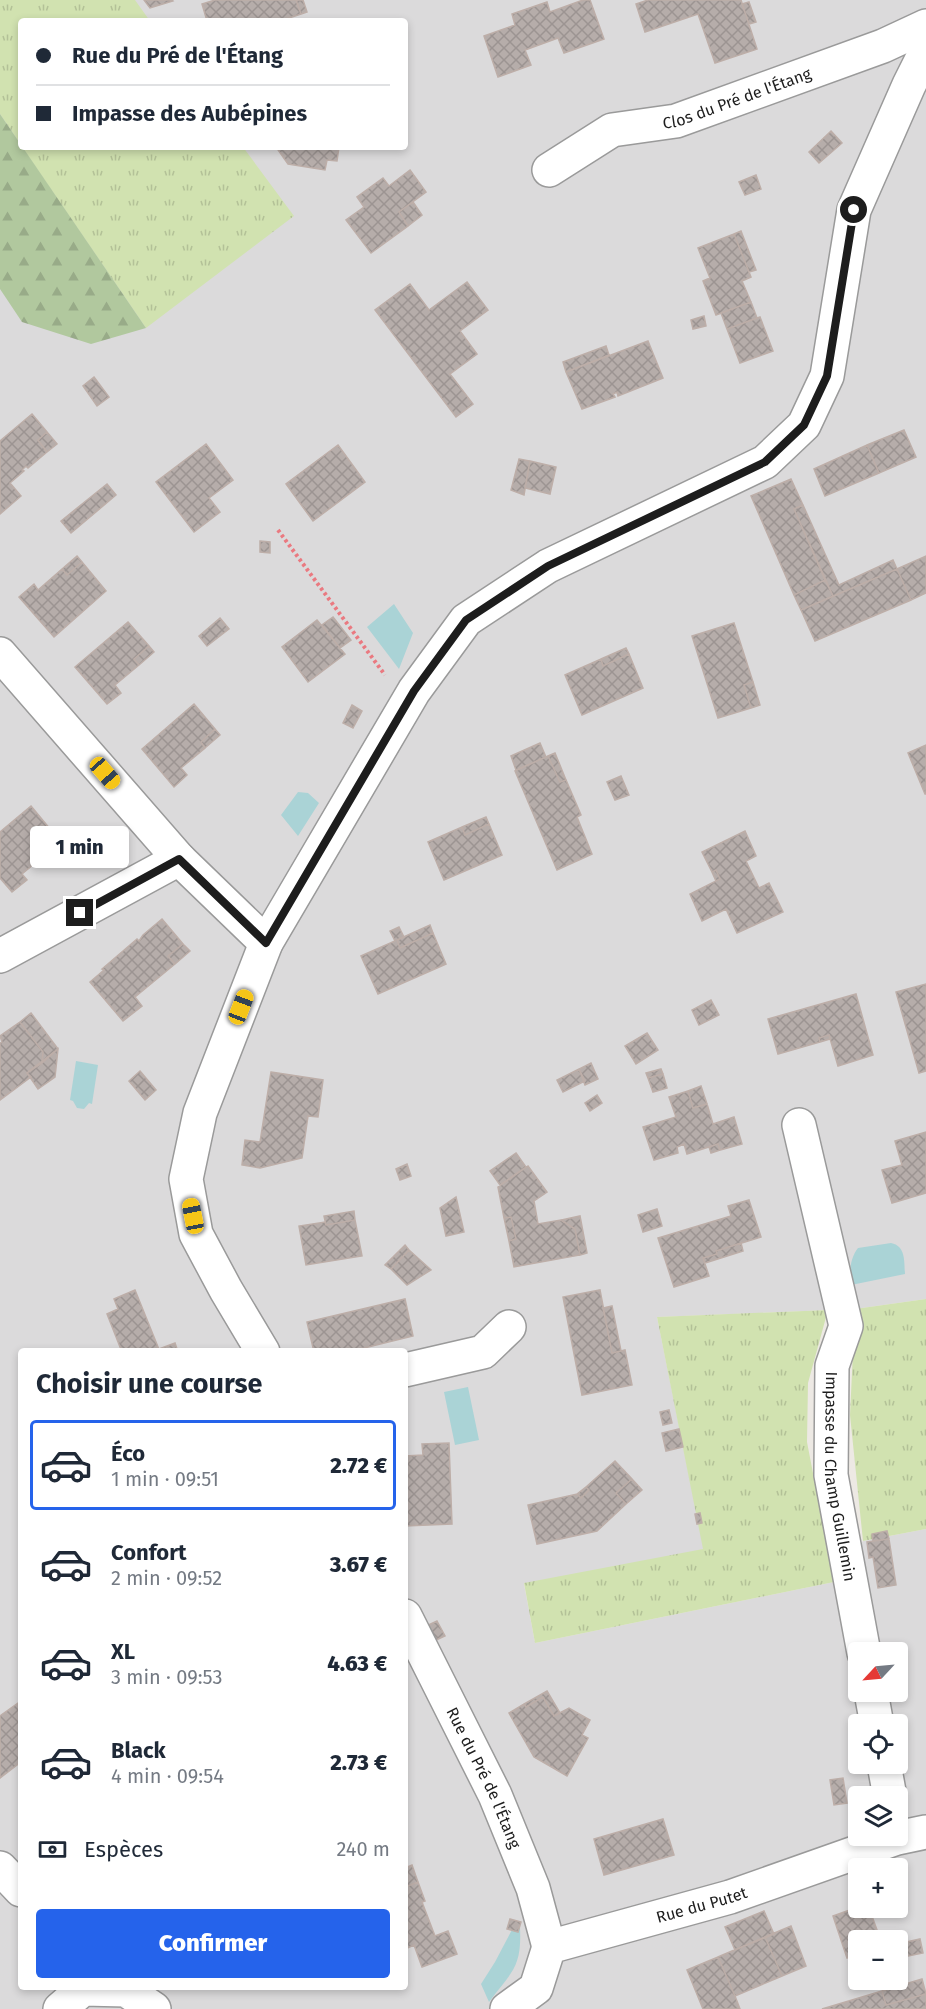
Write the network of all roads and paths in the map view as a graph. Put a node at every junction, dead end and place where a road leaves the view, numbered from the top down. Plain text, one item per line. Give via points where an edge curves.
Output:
1 (926, 26) edge
2 (926, 51) edge
3 (549, 170) dead end
4 (278, 530) dead end
5 (0, 654) edge
6 (406, 704) junction
7 (179, 859) junction
8 (266, 943) junction
9 (0, 956) edge
10 (799, 1125) dead end
11 (509, 1327) dead end
12 (261, 1348) edge
13 (408, 1369) edge
14 (408, 1622) edge
15 (862, 1642) edge
16 (876, 1846) edge
17 (0, 1868) edge
18 (18, 1887) edge
19 (549, 1947) junction
20 (82, 1990) edge
21 (126, 1990) edge
22 (60, 2009) edge
23 (154, 2009) edge
24 (507, 2009) edge

1 - 3 street, Clos du Pré de l'Étang via 883,46 676,121 612,130
2 - 6 street via 854,210 827,376 804,425 765,462 548,566 466,620
4 - 6 path
5 - 7 street
6 - 8 street
7 - 8 street
7 - 9 street
8 - 12 street via 200,1113 186,1179 196,1234
10 - 15 street, Impasse du Champ Guillemin via 846,1326 832,1366 831,1475
11 - 13 street via 483,1352
14 - 19 street, Rue du Pré de l'Étang via 495,1794 533,1888
16 - 19 street, Rue du Putet via 730,1897
17 - 18 street
19 - 24 street via 536,1988
20 - 22 street
21 - 23 street

